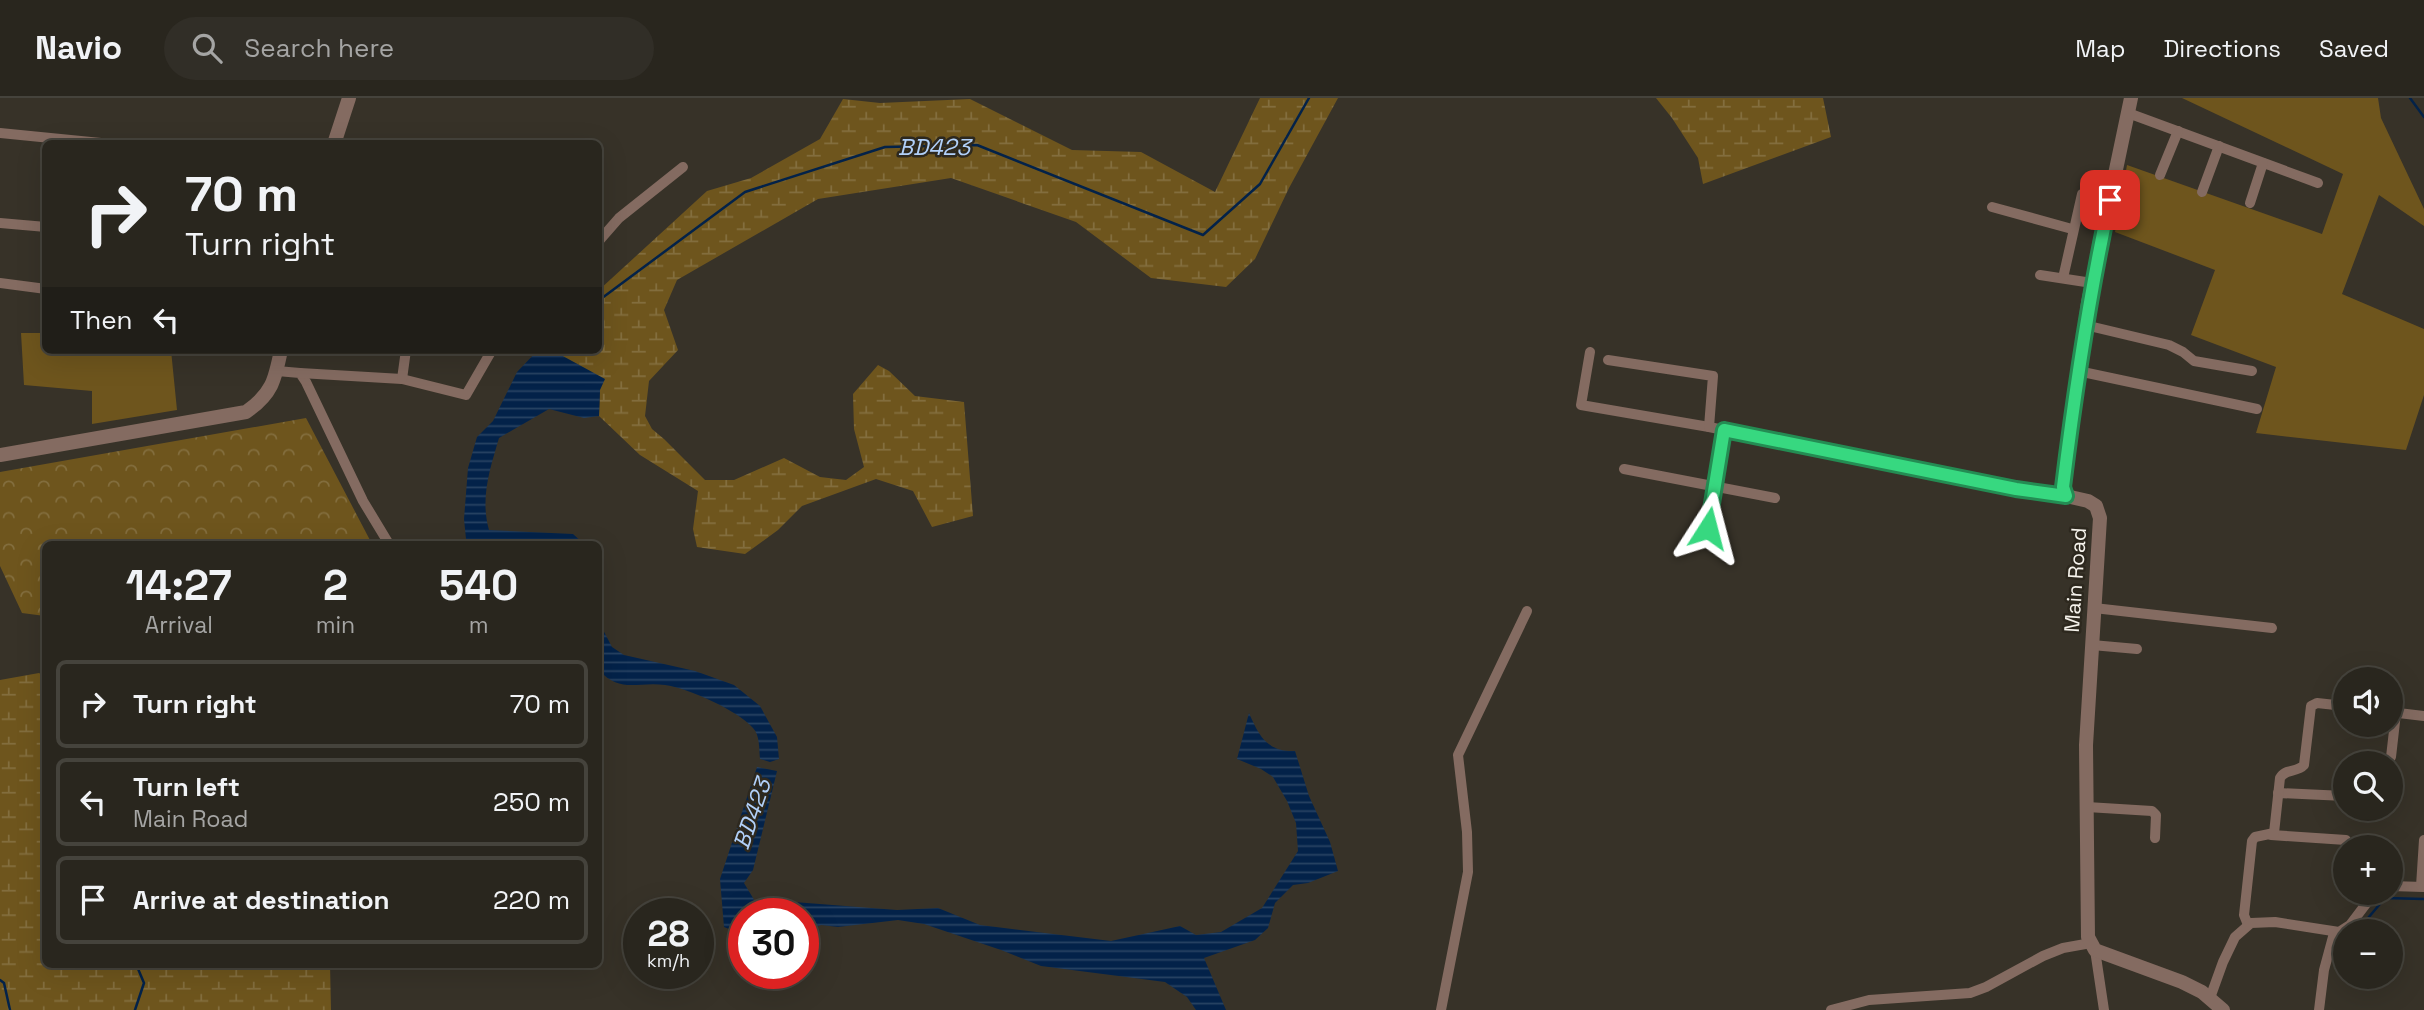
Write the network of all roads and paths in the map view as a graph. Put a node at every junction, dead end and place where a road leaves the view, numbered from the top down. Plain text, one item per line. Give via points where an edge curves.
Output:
1 (349, 98) edge
2 (2130, 105) edge
3 (2178, 131) junction
4 (0, 133) edge
5 (71, 140) edge
6 (335, 140) edge
7 (2219, 146) junction
8 (2263, 163) junction
9 (683, 167) dead end
10 (2160, 175) dead end
11 (2318, 183) dead end
12 (2202, 192) dead end
13 (2082, 194) dead end
14 (2250, 203) dead end
15 (1992, 207) dead end
16 (0, 223) edge
17 (42, 226) edge
18 (2072, 229) junction
19 (602, 237) edge
20 (2040, 275) dead end
21 (2063, 278) junction
22 (0, 283) edge
23 (2092, 283) junction
24 (42, 288) edge
25 (2085, 325) junction
26 (1590, 352) dead end
27 (280, 354) edge
28 (405, 354) edge
29 (490, 354) edge
30 (1608, 360) dead end
31 (277, 371) junction
32 (2078, 371) junction
33 (2252, 371) dead end
34 (300, 373) junction
35 (402, 379) junction
36 (2257, 409) dead end
37 (1709, 427) junction
38 (1724, 430) junction
39 (0, 456) edge
40 (1625, 468) dead end
41 (1714, 486) junction
42 (2066, 496) junction
43 (1775, 498) dead end
44 (1708, 528) dead end
45 (387, 541) edge
46 (2094, 608) junction
47 (1527, 611) dead end
48 (2272, 628) dead end
49 (2092, 645) junction
50 (2137, 649) dead end
51 (2333, 705) edge
52 (2403, 713) edge
53 (2424, 716) edge
54 (2278, 793) junction
55 (2333, 795) edge
56 (2087, 807) junction
57 (2271, 835) junction
58 (2155, 838) dead end
59 (2333, 839) edge
60 (2424, 840) edge
61 (2403, 886) edge
62 (2422, 886) edge
63 (2365, 905) edge
64 (2354, 919) edge
65 (2248, 925) junction
66 (2333, 933) edge
67 (2333, 937) edge
68 (2093, 947) junction
69 (2210, 998) junction
70 (1441, 1010) edge
71 (1831, 1010) edge
72 (2104, 1010) edge
73 (2223, 1010) edge
74 (2319, 1010) edge

1 - 6 street
2 - 3 street
2 - 23 street, Main Road
3 - 7 street
3 - 10 street
4 - 5 street
7 - 8 street
7 - 12 street
8 - 11 street
8 - 14 street
9 - 19 street via 619,218
13 - 18 street
15 - 18 street
16 - 17 street
18 - 21 street
20 - 21 street
21 - 23 street
22 - 24 street
23 - 25 street, Main Road
25 - 32 street, Main Road
25 - 33 street via 2169,345 2194,361
26 - 37 street via 1581,405
27 - 31 street
28 - 35 street
29 - 35 street via 466,395
30 - 37 street via 1713,376
31 - 34 street
31 - 39 street via 263,400 246,412
32 - 36 street
32 - 42 street, Main Road via 2063,487
34 - 35 street
34 - 45 street
37 - 38 street
38 - 41 street
38 - 42 street
40 - 41 street
41 - 43 street
41 - 44 street
42 - 46 street, Main Road via 2088,501 2098,510
46 - 48 street
46 - 49 street, Main Road
47 - 70 street via 1458,755 1468,872
49 - 50 street
49 - 56 street, Main Road
51 - 54 street via 2311,706 2304,765 2282,774
52 - 53 street
54 - 55 street
54 - 57 street
56 - 58 street via 2152,811 2156,815
56 - 68 street, Main Road via 2088,937
57 - 59 street
57 - 65 street via 2252,841 2244,915
60 - 62 street
61 - 62 street
63 - 64 street
65 - 66 street via 2276,922
65 - 69 street via 2235,937
67 - 74 street
68 - 69 street
68 - 71 street via 2063,948 1970,993 1869,1000
68 - 72 street
69 - 73 street

